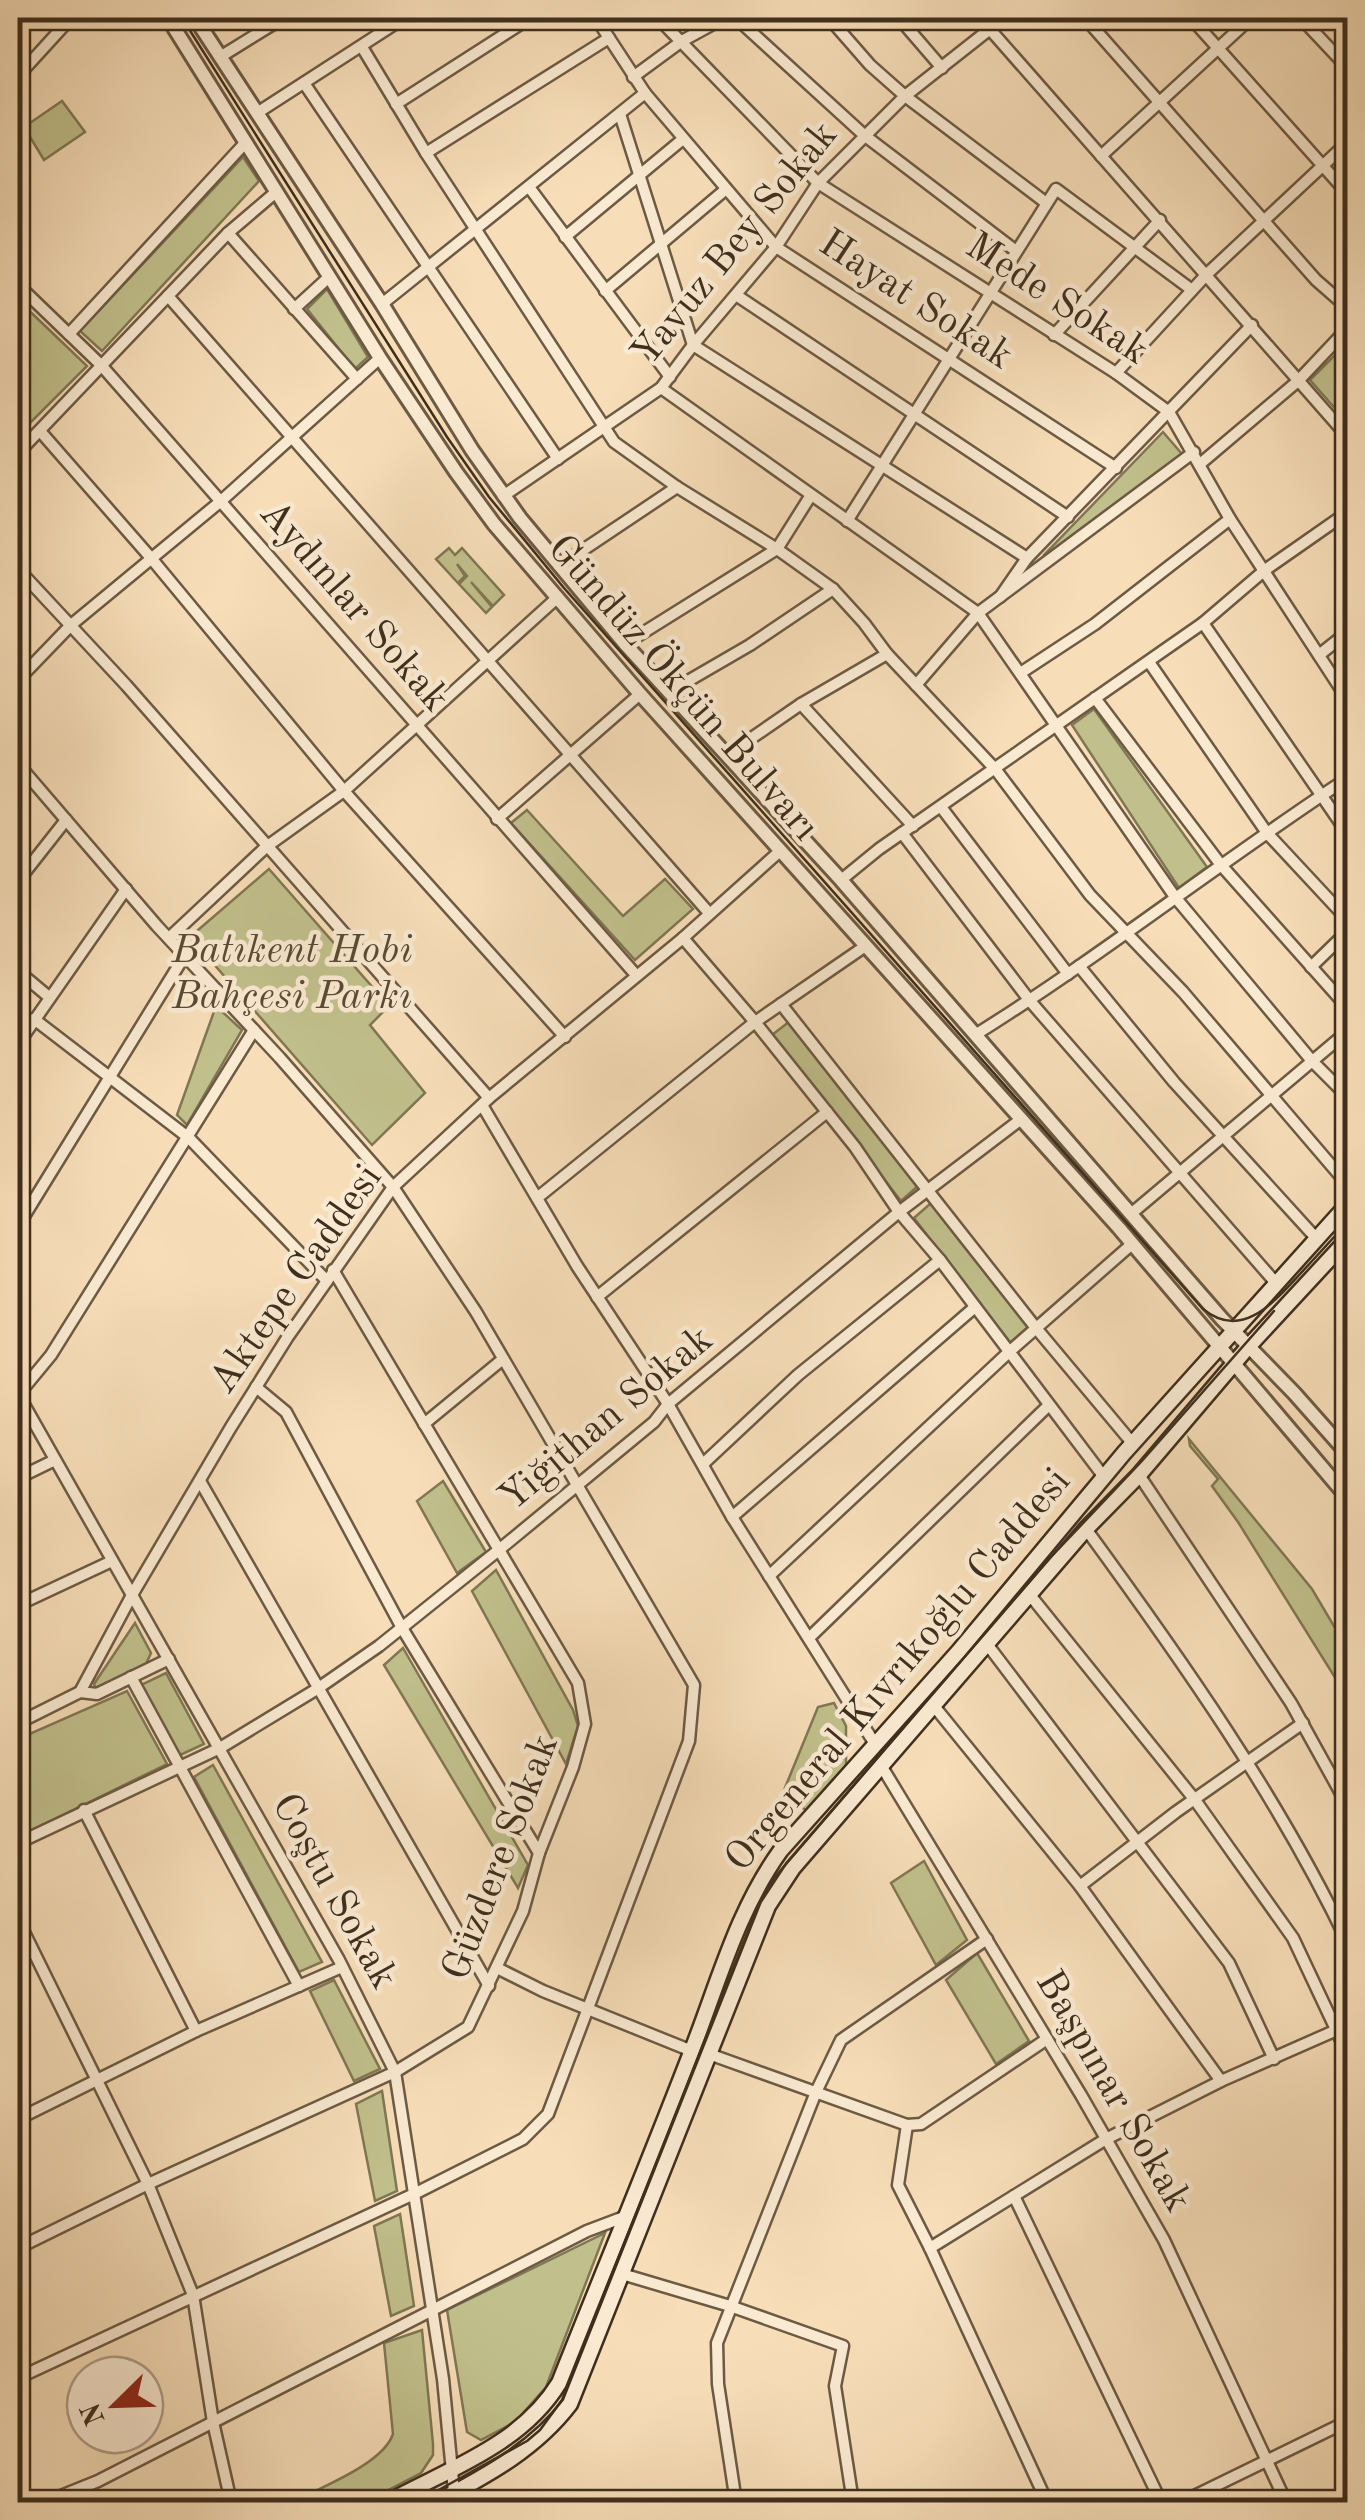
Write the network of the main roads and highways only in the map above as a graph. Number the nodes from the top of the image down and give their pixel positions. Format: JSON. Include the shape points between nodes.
{"nodes":[{"id":1,"x":1348,"y":1204,"type":"edge"},
{"id":2,"x":1348,"y":1239,"type":"edge"},
{"id":3,"x":454,"y":2498,"type":"edge"},
{"id":4,"x":388,"y":2502,"type":"edge"},
{"id":5,"x":436,"y":2502,"type":"edge"}],
"edges":[{"from":1,"to":4,"type":"main road","name":"Orgeneral Kıvrıkoğlu Caddesi","via":[[781,1850],[756,1884],[724,1958],[560,2382],[510,2438]]},
{"from":2,"to":3,"type":"main road","via":[[793,1868],[768,1906],[570,2404],[530,2448]]},
{"from":3,"to":5,"type":"main road"}]}
